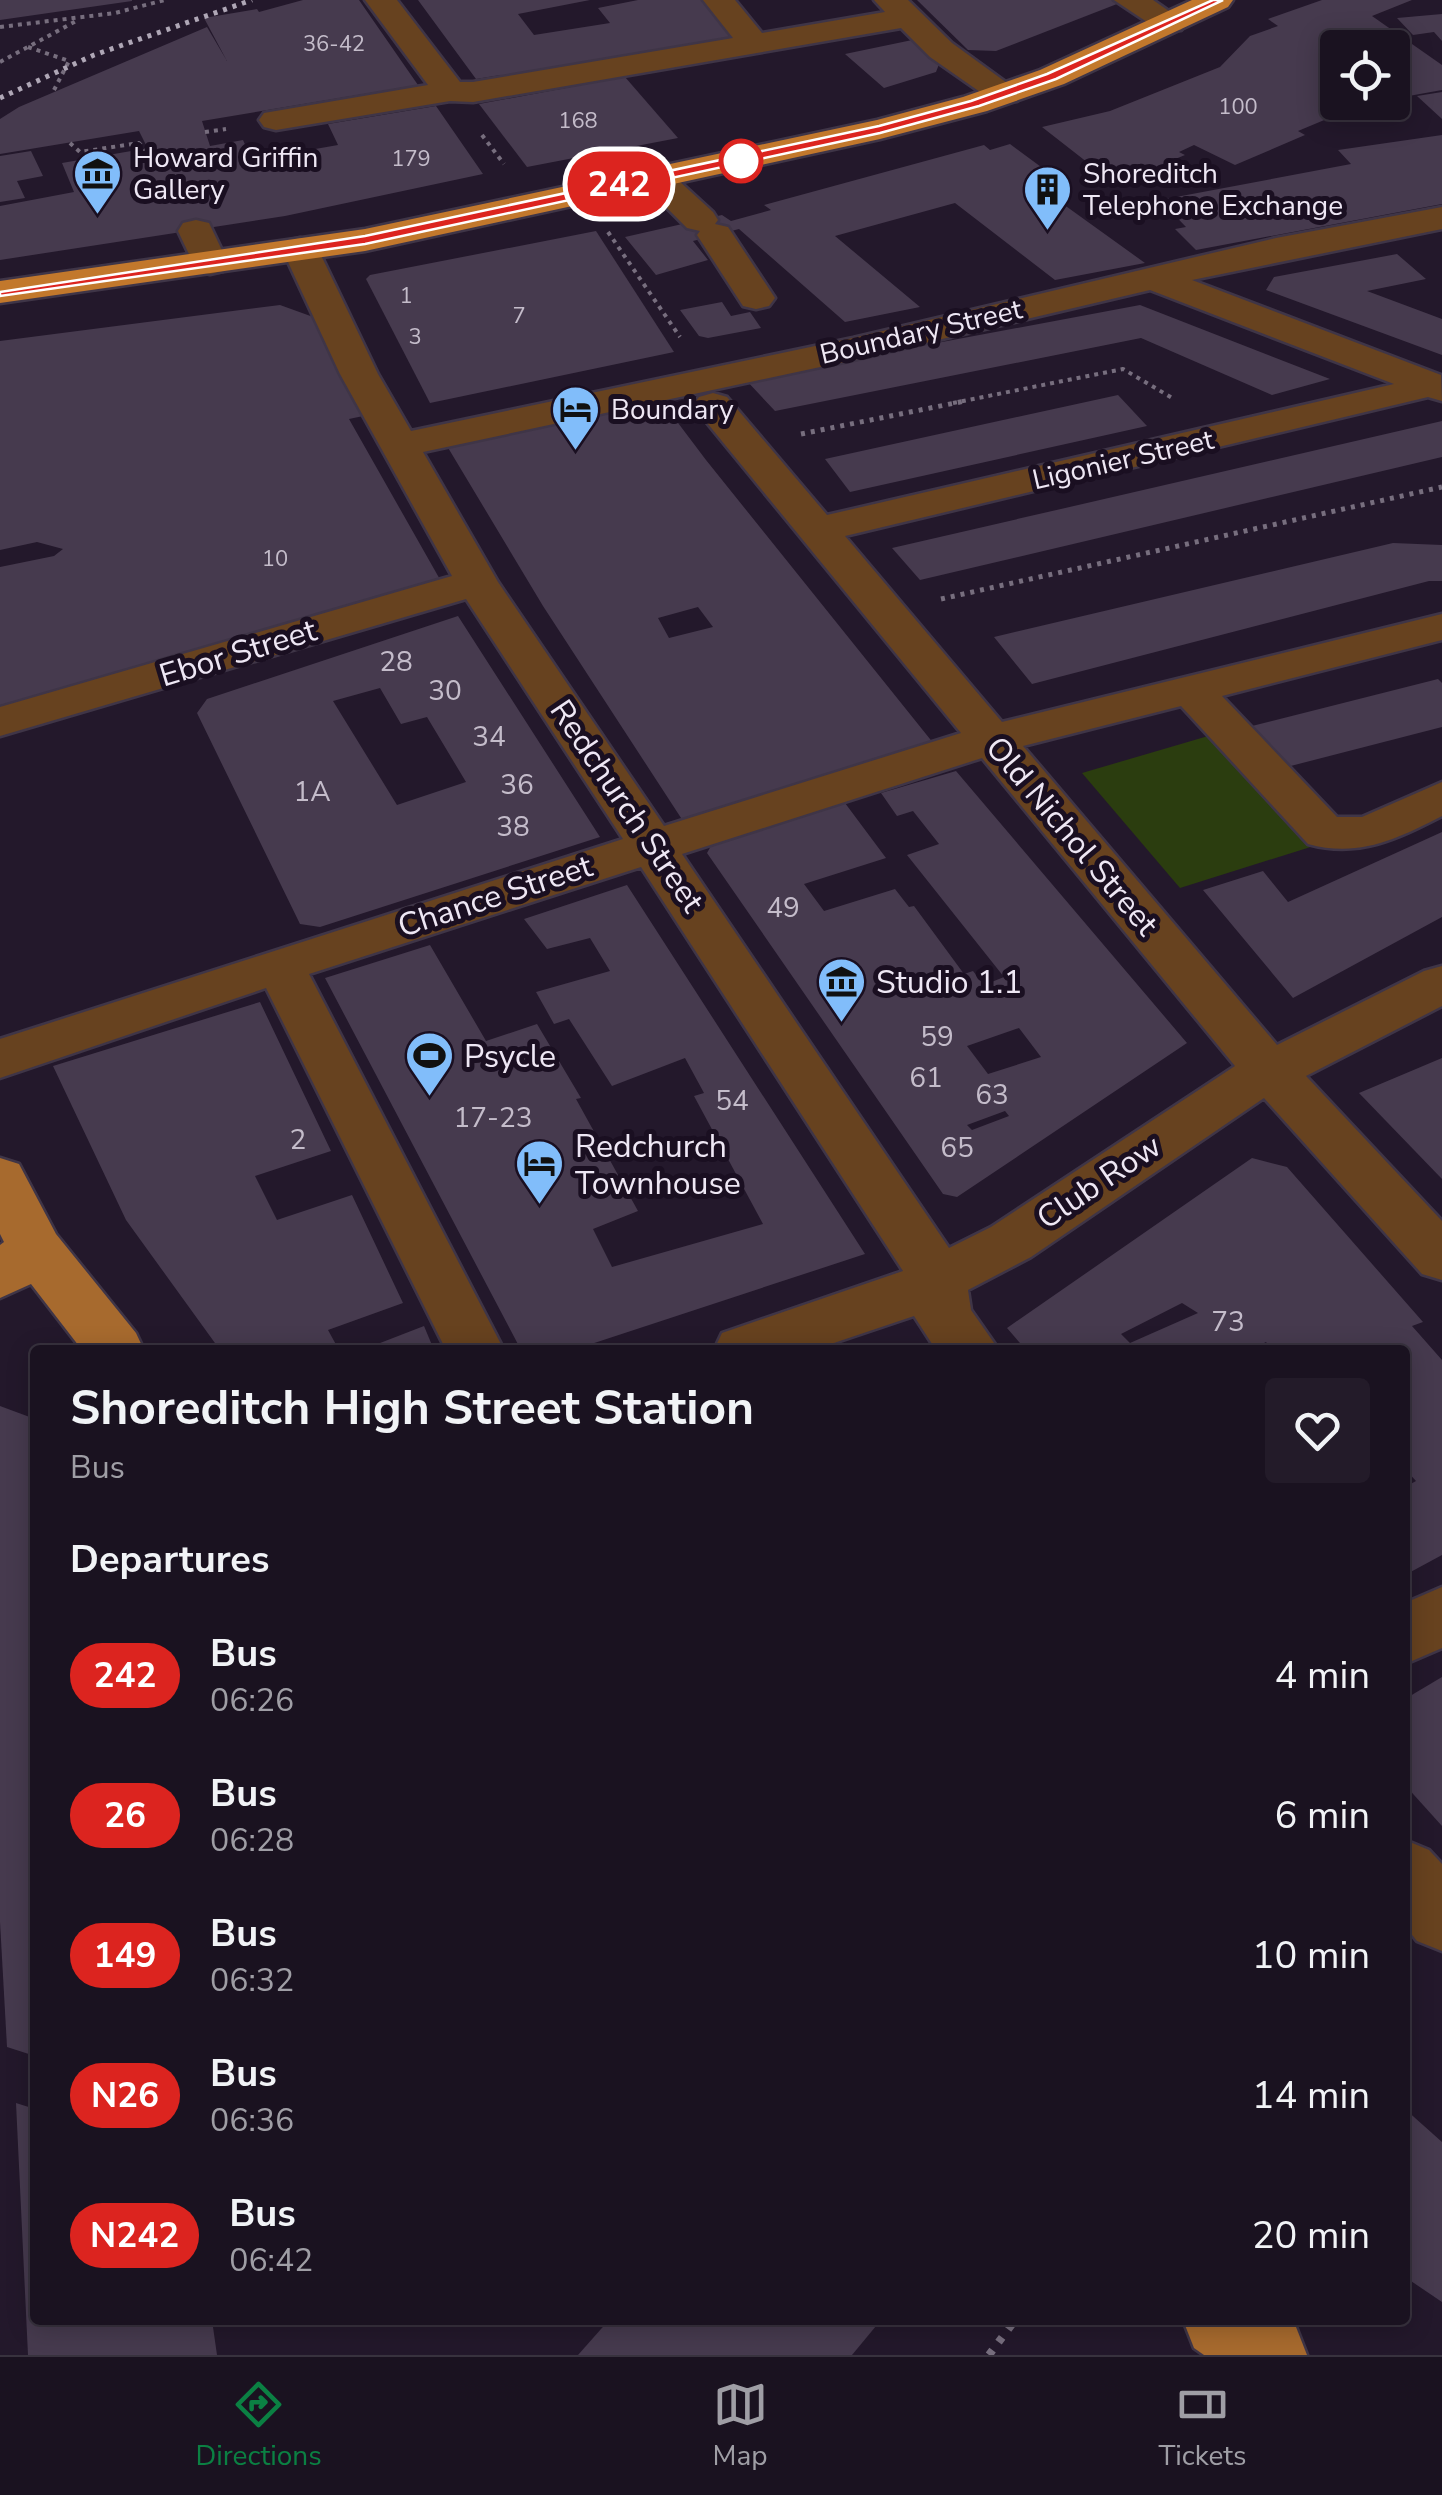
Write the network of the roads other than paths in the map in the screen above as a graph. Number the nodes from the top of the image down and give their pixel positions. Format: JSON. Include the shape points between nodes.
{"nodes":[{"id":1,"x":380,"y":0,"type":"edge"},
{"id":2,"x":719,"y":0,"type":"edge"},
{"id":3,"x":1130,"y":0,"type":"edge"},
{"id":4,"x":1217,"y":0,"type":"edge"},
{"id":5,"x":898,"y":9,"type":"edge"},
{"id":6,"x":1170,"y":23,"type":"junction"},
{"id":7,"x":754,"y":44,"type":"junction"},
{"id":8,"x":450,"y":91,"type":"junction"},
{"id":9,"x":1005,"y":94,"type":"junction"},
{"id":10,"x":276,"y":120,"type":"dead end"},
{"id":11,"x":655,"y":177,"type":"junction"},
{"id":12,"x":1442,"y":218,"type":"edge"},
{"id":13,"x":300,"y":249,"type":"junction"},
{"id":14,"x":1153,"y":278,"type":"junction"},
{"id":15,"x":0,"y":292,"type":"edge"},
{"id":16,"x":756,"y":298,"type":"dead end"},
{"id":17,"x":1435,"y":386,"type":"edge"},
{"id":18,"x":712,"y":391,"type":"junction"},
{"id":19,"x":400,"y":445,"type":"junction"},
{"id":20,"x":816,"y":530,"type":"junction"},
{"id":21,"x":476,"y":582,"type":"junction"},
{"id":22,"x":1442,"y":627,"type":"edge"},
{"id":23,"x":1190,"y":688,"type":"junction"},
{"id":24,"x":0,"y":722,"type":"edge"},
{"id":25,"x":991,"y":738,"type":"junction"},
{"id":26,"x":1442,"y":797,"type":"edge"},
{"id":27,"x":655,"y":847,"type":"junction"},
{"id":28,"x":280,"y":966,"type":"junction"},
{"id":29,"x":1442,"y":984,"type":"edge"},
{"id":30,"x":0,"y":1059,"type":"edge"},
{"id":31,"x":1272,"y":1074,"type":"junction"},
{"id":32,"x":0,"y":1179,"type":"edge"},
{"id":33,"x":1442,"y":1258,"type":"edge"},
{"id":34,"x":18,"y":1263,"type":"edge"},
{"id":35,"x":938,"y":1278,"type":"junction"},
{"id":36,"x":109,"y":1345,"type":"edge"},
{"id":37,"x":472,"y":1345,"type":"edge"},
{"id":38,"x":758,"y":1345,"type":"edge"},
{"id":39,"x":966,"y":1345,"type":"edge"},
{"id":40,"x":1442,"y":1615,"type":"edge"},
{"id":41,"x":1410,"y":1633,"type":"edge"},
{"id":42,"x":1410,"y":1879,"type":"edge"},
{"id":43,"x":1442,"y":1916,"type":"edge"},
{"id":44,"x":1229,"y":2325,"type":"edge"},
{"id":45,"x":1268,"y":2355,"type":"edge"}],
"edges":[{"from":1,"to":8,"type":"street"},
{"from":2,"to":7,"type":"street"},
{"from":3,"to":6,"type":"street"},
{"from":4,"to":6,"type":"highway"},
{"from":5,"to":7,"type":"street"},
{"from":5,"to":9,"type":"street","via":[[941,50]]},
{"from":6,"to":9,"type":"highway"},
{"from":7,"to":8,"type":"street"},
{"from":8,"to":10,"type":"street"},
{"from":9,"to":11,"type":"highway","via":[[798,149]]},
{"from":11,"to":13,"type":"highway"},
{"from":11,"to":16,"type":"street","via":[[707,228]]},
{"from":12,"to":14,"type":"street","name":"Boundary Street"},
{"from":13,"to":15,"type":"highway","via":[[203,247]]},
{"from":13,"to":19,"type":"street","name":"Redchurch Street"},
{"from":14,"to":17,"type":"street"},
{"from":14,"to":18,"type":"street","name":"Boundary Street","via":[[853,349]]},
{"from":17,"to":20,"type":"street","name":"Ligonier Street"},
{"from":18,"to":19,"type":"street","name":"Boundary Street"},
{"from":18,"to":20,"type":"street","name":"Old Nichol Street","via":[[746,445]]},
{"from":19,"to":21,"type":"street","name":"Redchurch Street"},
{"from":20,"to":25,"type":"street","name":"Old Nichol Street"},
{"from":21,"to":24,"type":"street","name":"Ebor Street"},
{"from":21,"to":27,"type":"street","name":"Redchurch Street"},
{"from":22,"to":23,"type":"street","name":"Chance Street"},
{"from":23,"to":25,"type":"street","name":"Chance Street"},
{"from":23,"to":26,"type":"street","via":[[1325,832],[1370,833]]},
{"from":25,"to":27,"type":"street","name":"Chance Street"},
{"from":25,"to":31,"type":"street","name":"Old Nichol Street"},
{"from":27,"to":28,"type":"street","name":"Chance Street"},
{"from":27,"to":35,"type":"street","name":"Redchurch Street"},
{"from":28,"to":30,"type":"street","name":"Chance Street"},
{"from":28,"to":37,"type":"street"},
{"from":29,"to":31,"type":"street","name":"Club Row"},
{"from":31,"to":33,"type":"street","name":"Old Nichol Street"},
{"from":31,"to":35,"type":"street","name":"Club Row","via":[[1233,1090],[1011,1242]]},
{"from":32,"to":34,"type":"main road"},
{"from":34,"to":36,"type":"main road"},
{"from":35,"to":38,"type":"street","name":"Club Row","via":[[906,1296]]},
{"from":35,"to":39,"type":"street","name":"Redchurch Street","via":[[943,1317]]},
{"from":40,"to":41,"type":"street"},
{"from":42,"to":43,"type":"street"},
{"from":44,"to":45,"type":"main road"}]}
